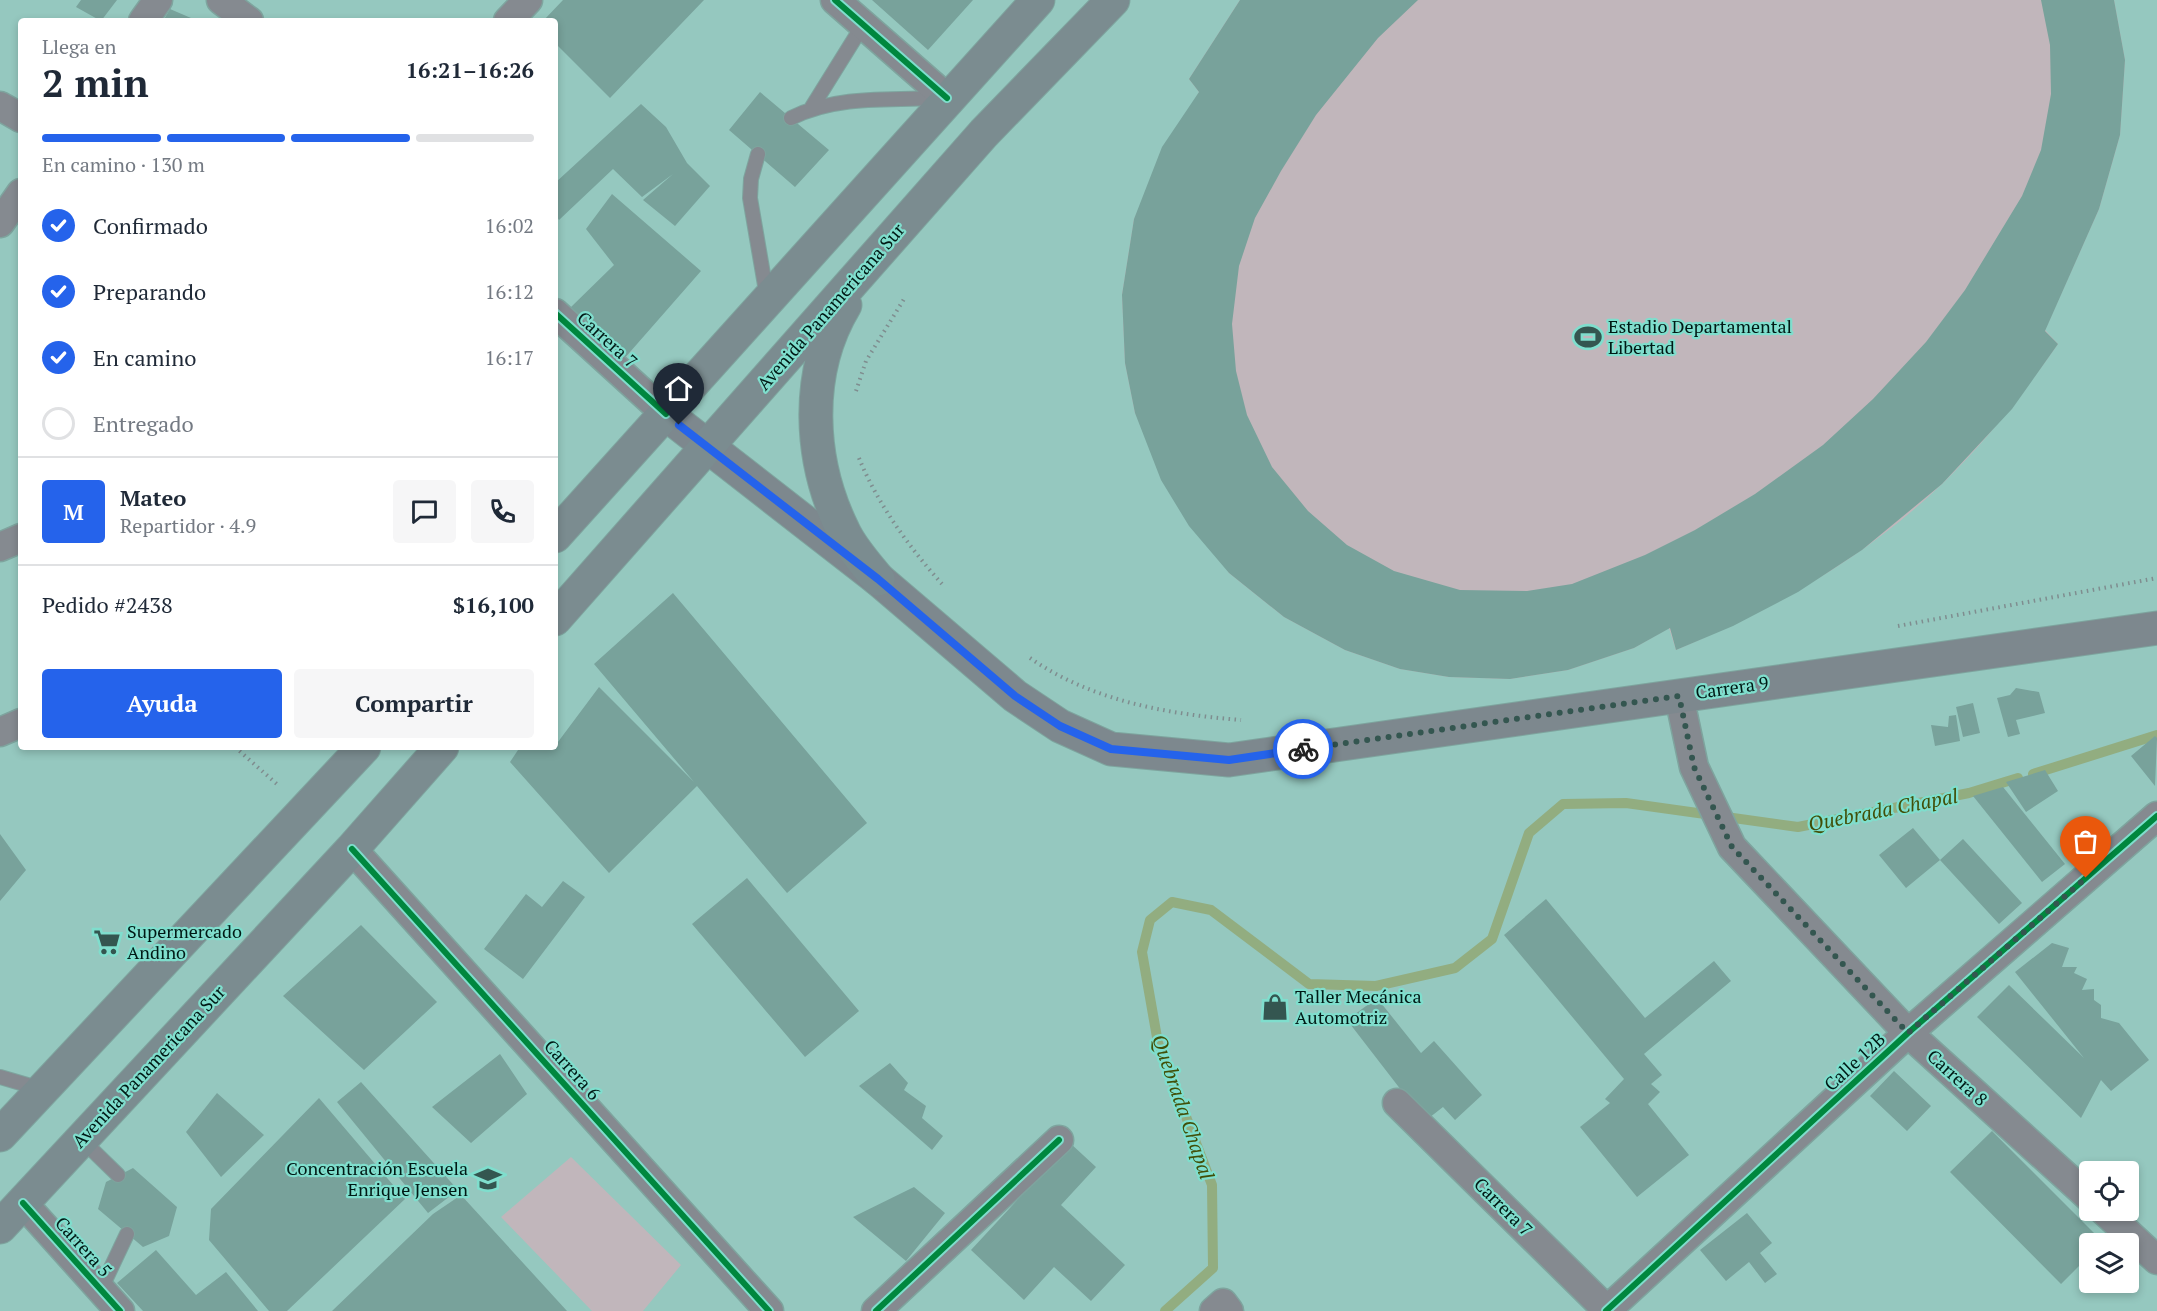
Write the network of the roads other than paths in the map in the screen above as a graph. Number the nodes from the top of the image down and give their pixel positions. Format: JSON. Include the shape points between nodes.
{"nodes":[{"id":1,"x":158,"y":0,"type":"edge"},
{"id":2,"x":221,"y":0,"type":"edge"},
{"id":3,"x":528,"y":0,"type":"edge"},
{"id":4,"x":836,"y":0,"type":"edge"},
{"id":5,"x":1038,"y":0,"type":"edge"},
{"id":6,"x":1113,"y":0,"type":"edge"},
{"id":7,"x":145,"y":18,"type":"edge"},
{"id":8,"x":245,"y":18,"type":"edge"},
{"id":9,"x":511,"y":18,"type":"edge"},
{"id":10,"x":863,"y":25,"type":"junction"},
{"id":11,"x":947,"y":98,"type":"junction"},
{"id":12,"x":0,"y":106,"type":"edge"},
{"id":13,"x":812,"y":108,"type":"junction"},
{"id":14,"x":18,"y":116,"type":"edge"},
{"id":15,"x":791,"y":118,"type":"dead end"},
{"id":16,"x":758,"y":154,"type":"dead end"},
{"id":17,"x":18,"y":197,"type":"edge"},
{"id":18,"x":0,"y":223,"type":"edge"},
{"id":19,"x":873,"y":260,"type":"junction"},
{"id":20,"x":767,"y":299,"type":"junction"},
{"id":21,"x":558,"y":316,"type":"edge"},
{"id":22,"x":666,"y":414,"type":"junction"},
{"id":23,"x":707,"y":447,"type":"junction"},
{"id":24,"x":558,"y":533,"type":"edge"},
{"id":25,"x":18,"y":539,"type":"edge"},
{"id":26,"x":0,"y":546,"type":"edge"},
{"id":27,"x":878,"y":579,"type":"junction"},
{"id":28,"x":558,"y":617,"type":"edge"},
{"id":29,"x":2157,"y":628,"type":"edge"},
{"id":30,"x":1679,"y":696,"type":"junction"},
{"id":31,"x":18,"y":724,"type":"edge"},
{"id":32,"x":0,"y":732,"type":"edge"},
{"id":33,"x":361,"y":750,"type":"edge"},
{"id":34,"x":439,"y":750,"type":"edge"},
{"id":35,"x":2157,"y":816,"type":"edge"},
{"id":36,"x":352,"y":849,"type":"junction"},
{"id":37,"x":1908,"y":1033,"type":"junction"},
{"id":38,"x":0,"y":1077,"type":"edge"},
{"id":39,"x":43,"y":1089,"type":"junction"},
{"id":40,"x":1397,"y":1103,"type":"dead end"},
{"id":41,"x":0,"y":1135,"type":"edge"},
{"id":42,"x":81,"y":1139,"type":"junction"},
{"id":43,"x":1059,"y":1140,"type":"dead end"},
{"id":44,"x":118,"y":1175,"type":"dead end"},
{"id":45,"x":2079,"y":1188,"type":"edge"},
{"id":46,"x":22,"y":1203,"type":"junction"},
{"id":47,"x":2115,"y":1221,"type":"edge"},
{"id":48,"x":0,"y":1227,"type":"edge"},
{"id":49,"x":127,"y":1234,"type":"dead end"},
{"id":50,"x":2157,"y":1260,"type":"edge"},
{"id":51,"x":100,"y":1289,"type":"junction"},
{"id":52,"x":1607,"y":1310,"type":"edge"},
{"id":53,"x":120,"y":1311,"type":"edge"},
{"id":54,"x":770,"y":1311,"type":"edge"},
{"id":55,"x":876,"y":1311,"type":"edge"}],
"edges":[{"from":1,"to":7,"type":"street"},
{"from":2,"to":8,"type":"street"},
{"from":3,"to":9,"type":"street"},
{"from":4,"to":10,"type":"street"},
{"from":5,"to":11,"type":"main road"},
{"from":6,"to":19,"type":"main road","name":"Avenida Panamericana Sur","via":[[984,133]]},
{"from":10,"to":11,"type":"street"},
{"from":10,"to":13,"type":"lane"},
{"from":11,"to":13,"type":"lane","via":[[833,103]]},
{"from":11,"to":20,"type":"main road"},
{"from":12,"to":14,"type":"street"},
{"from":13,"to":15,"type":"lane"},
{"from":16,"to":20,"type":"lane","via":[[750,198]]},
{"from":17,"to":18,"type":"street"},
{"from":19,"to":23,"type":"main road","name":"Avenida Panamericana Sur"},
{"from":19,"to":27,"type":"main road","via":[[842,310],[821,364],[814,421],[822,478],[839,521]]},
{"from":20,"to":22,"type":"main road"},
{"from":21,"to":22,"type":"street","name":"Carrera 7"},
{"from":22,"to":23,"type":"main road","name":"Carrera 9"},
{"from":22,"to":24,"type":"main road"},
{"from":23,"to":27,"type":"main road","name":"Carrera 9"},
{"from":23,"to":28,"type":"main road","name":"Avenida Panamericana Sur"},
{"from":25,"to":26,"type":"street"},
{"from":27,"to":30,"type":"main road","name":"Carrera 9","via":[[1015,696],[1060,726],[1111,749],[1229,760]]},
{"from":29,"to":30,"type":"main road","name":"Carrera 9"},
{"from":30,"to":37,"type":"street","name":"Carrera 8","via":[[1694,767],[1732,847]]},
{"from":31,"to":32,"type":"street"},
{"from":33,"to":39,"type":"main road"},
{"from":34,"to":36,"type":"main road","name":"Avenida Panamericana Sur"},
{"from":35,"to":37,"type":"street","name":"Calle 12B"},
{"from":36,"to":42,"type":"main road","name":"Avenida Panamericana Sur"},
{"from":36,"to":54,"type":"street","name":"Carrera 6"},
{"from":37,"to":45,"type":"street","name":"Carrera 8"},
{"from":37,"to":52,"type":"street","name":"Calle 12B"},
{"from":38,"to":39,"type":"lane"},
{"from":39,"to":41,"type":"main road"},
{"from":40,"to":52,"type":"street","name":"Carrera 7"},
{"from":42,"to":44,"type":"lane"},
{"from":42,"to":46,"type":"main road","name":"Avenida Panamericana Sur"},
{"from":43,"to":55,"type":"street"},
{"from":46,"to":48,"type":"main road","name":"Avenida Panamericana Sur"},
{"from":46,"to":51,"type":"street","name":"Carrera 5"},
{"from":47,"to":50,"type":"street"},
{"from":49,"to":51,"type":"lane"},
{"from":51,"to":53,"type":"street","name":"Carrera 5"}]}
